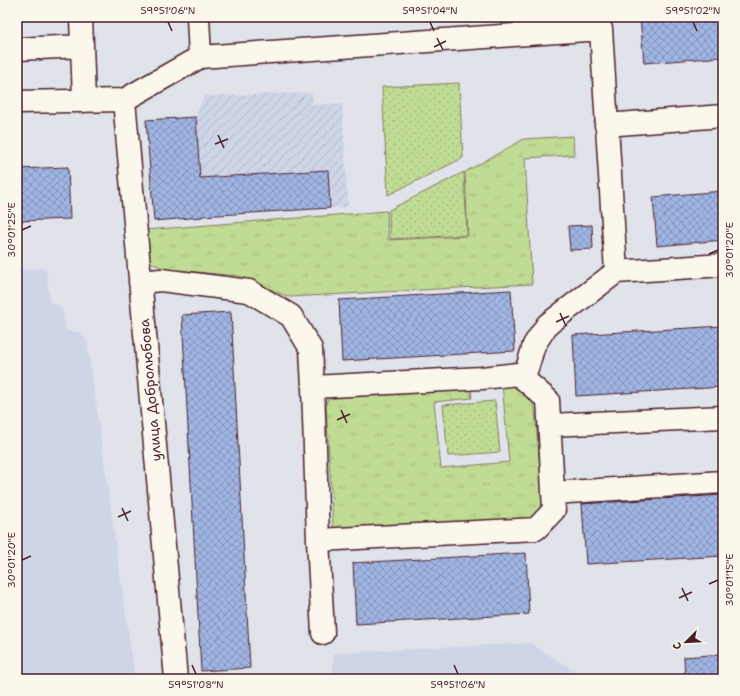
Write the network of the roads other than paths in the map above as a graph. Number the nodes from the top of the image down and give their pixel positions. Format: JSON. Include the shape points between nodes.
{"nodes":[{"id":1,"x":81,"y":17,"type":"edge"},
{"id":2,"x":198,"y":17,"type":"edge"},
{"id":3,"x":82,"y":46,"type":"junction"},
{"id":4,"x":17,"y":49,"type":"edge"},
{"id":5,"x":200,"y":57,"type":"junction"},
{"id":6,"x":124,"y":100,"type":"junction"},
{"id":7,"x":84,"y":101,"type":"junction"},
{"id":8,"x":17,"y":102,"type":"edge"},
{"id":9,"x":723,"y":116,"type":"edge"},
{"id":10,"x":606,"y":125,"type":"junction"},
{"id":11,"x":723,"y":266,"type":"edge"},
{"id":12,"x":616,"y":272,"type":"junction"},
{"id":13,"x":140,"y":282,"type":"junction"},
{"id":14,"x":524,"y":379,"type":"junction"},
{"id":15,"x":313,"y":387,"type":"junction"},
{"id":16,"x":723,"y":417,"type":"edge"},
{"id":17,"x":550,"y":425,"type":"junction"},
{"id":18,"x":723,"y":482,"type":"edge"},
{"id":19,"x":553,"y":493,"type":"junction"},
{"id":20,"x":318,"y":540,"type":"junction"},
{"id":21,"x":323,"y":632,"type":"dead end"},
{"id":22,"x":176,"y":679,"type":"edge"}],
"edges":[{"from":1,"to":3,"type":"street"},
{"from":2,"to":5,"type":"street"},
{"from":3,"to":4,"type":"street"},
{"from":3,"to":7,"type":"street"},
{"from":5,"to":6,"type":"street"},
{"from":5,"to":10,"type":"street","via":[[601,29]]},
{"from":6,"to":7,"type":"street"},
{"from":6,"to":13,"type":"street","name":"улица Добролюбова"},
{"from":7,"to":8,"type":"street"},
{"from":9,"to":10,"type":"street"},
{"from":10,"to":12,"type":"street"},
{"from":11,"to":12,"type":"street"},
{"from":12,"to":14,"type":"street","via":[[547,325],[534,345]]},
{"from":13,"to":15,"type":"street","via":[[161,280],[250,291],[291,316],[310,349]]},
{"from":13,"to":22,"type":"street","name":"улица Добролюбова"},
{"from":14,"to":15,"type":"street","via":[[518,374]]},
{"from":14,"to":17,"type":"street","via":[[548,400]]},
{"from":15,"to":20,"type":"street"},
{"from":16,"to":17,"type":"street"},
{"from":17,"to":19,"type":"street"},
{"from":18,"to":19,"type":"street"},
{"from":19,"to":20,"type":"street","via":[[554,510],[536,529]]},
{"from":20,"to":21,"type":"street"}]}
